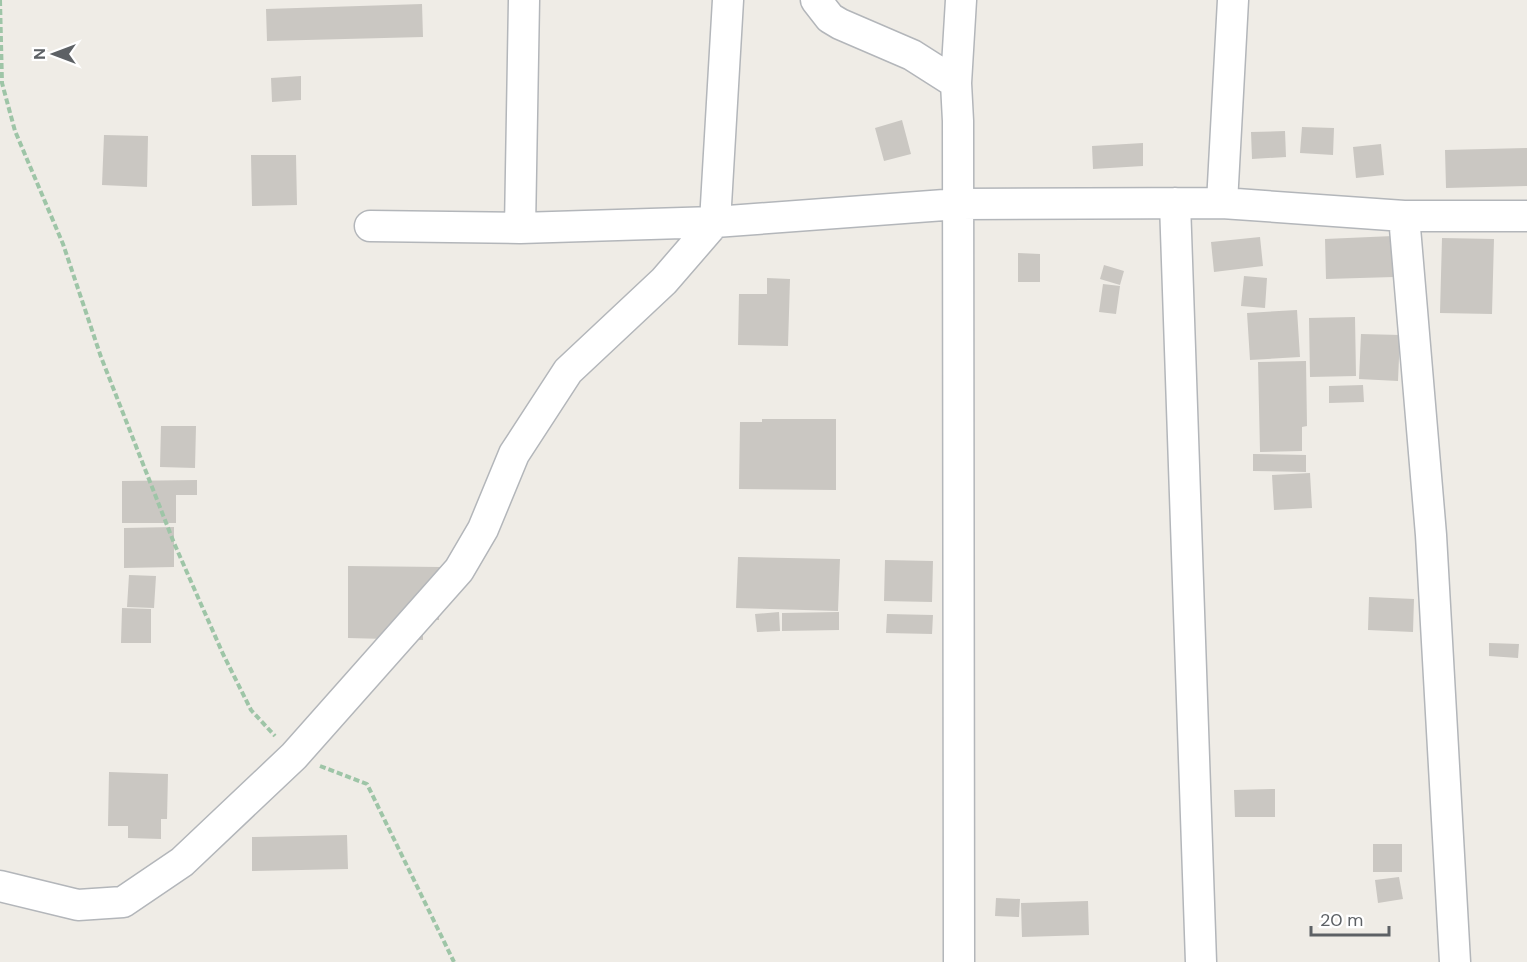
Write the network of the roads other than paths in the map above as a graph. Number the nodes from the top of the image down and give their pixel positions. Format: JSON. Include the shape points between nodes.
{"nodes":[{"id":1,"x":524,"y":0,"type":"edge"},
{"id":2,"x":728,"y":0,"type":"edge"},
{"id":3,"x":816,"y":0,"type":"edge"},
{"id":4,"x":961,"y":0,"type":"edge"},
{"id":5,"x":1233,"y":0,"type":"edge"},
{"id":6,"x":956,"y":83,"type":"junction"},
{"id":7,"x":1175,"y":203,"type":"junction"},
{"id":8,"x":1222,"y":203,"type":"junction"},
{"id":9,"x":958,"y":204,"type":"junction"},
{"id":10,"x":1404,"y":216,"type":"junction"},
{"id":11,"x":1527,"y":216,"type":"edge"},
{"id":12,"x":715,"y":222,"type":"junction"},
{"id":13,"x":370,"y":226,"type":"dead end"},
{"id":14,"x":520,"y":228,"type":"junction"},
{"id":15,"x":0,"y":886,"type":"edge"},
{"id":16,"x":959,"y":962,"type":"edge"},
{"id":17,"x":1201,"y":962,"type":"edge"},
{"id":18,"x":1455,"y":962,"type":"edge"}],
"edges":[{"from":1,"to":14,"type":"street"},
{"from":2,"to":12,"type":"street"},
{"from":3,"to":6,"type":"street","via":[[840,24],[912,55]]},
{"from":4,"to":6,"type":"street"},
{"from":5,"to":8,"type":"street"},
{"from":6,"to":9,"type":"street"},
{"from":7,"to":8,"type":"street"},
{"from":7,"to":9,"type":"street"},
{"from":7,"to":17,"type":"street"},
{"from":8,"to":10,"type":"street"},
{"from":9,"to":12,"type":"street"},
{"from":9,"to":16,"type":"street"},
{"from":10,"to":11,"type":"street"},
{"from":10,"to":18,"type":"street","via":[[1431,535]]},
{"from":12,"to":14,"type":"street"},
{"from":12,"to":15,"type":"street","via":[[670,275],[568,371],[514,454],[483,529],[459,570],[294,756],[182,862],[123,902],[78,905]]},
{"from":13,"to":14,"type":"street"}]}
